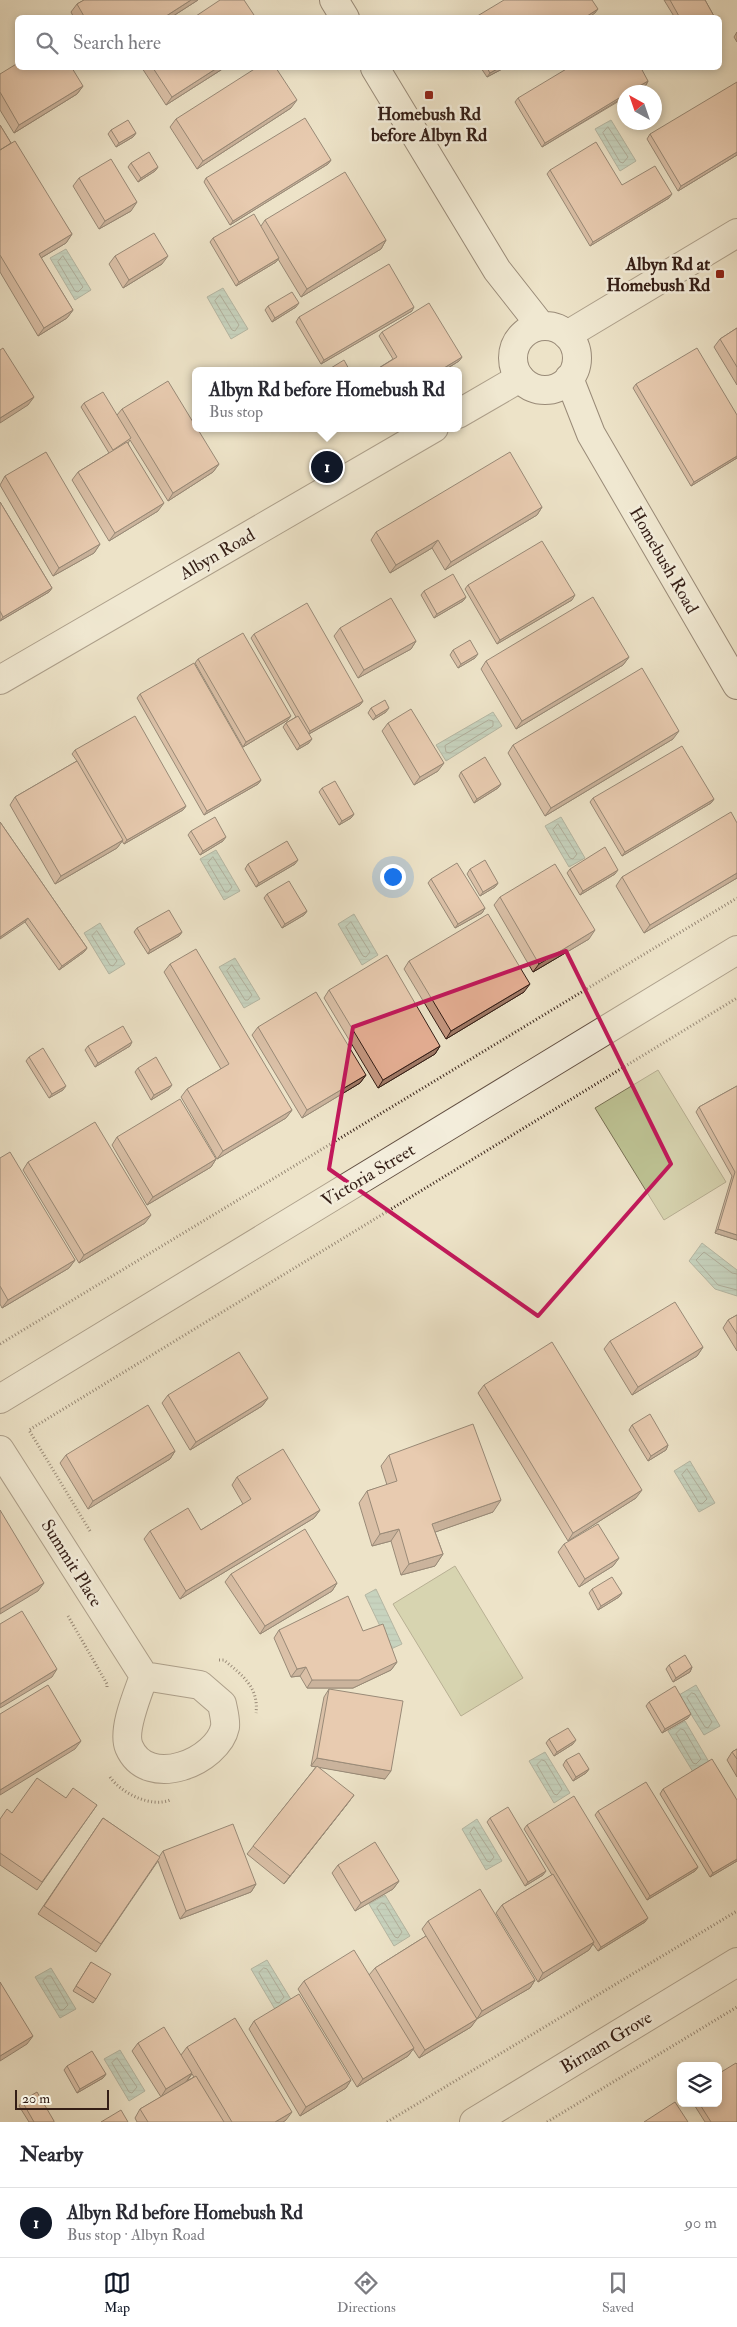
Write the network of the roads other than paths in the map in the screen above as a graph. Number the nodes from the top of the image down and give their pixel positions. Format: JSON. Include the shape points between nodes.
{"nodes":[{"id":1,"x":334,"y":0,"type":"edge"},
{"id":2,"x":343,"y":15,"type":"edge"},
{"id":3,"x":376,"y":70,"type":"edge"},
{"id":4,"x":737,"y":233,"type":"edge"},
{"id":5,"x":531,"y":331,"type":"junction"},
{"id":6,"x":567,"y":336,"type":"junction"},
{"id":7,"x":520,"y":378,"type":"junction"},
{"id":8,"x":560,"y":384,"type":"junction"},
{"id":9,"x":462,"y":412,"type":"edge"},
{"id":10,"x":427,"y":432,"type":"edge"},
{"id":11,"x":0,"y":680,"type":"edge"},
{"id":12,"x":737,"y":685,"type":"edge"},
{"id":13,"x":737,"y":950,"type":"edge"},
{"id":14,"x":0,"y":1399,"type":"edge"},
{"id":15,"x":0,"y":1450,"type":"edge"},
{"id":16,"x":144,"y":1676,"type":"dead end"},
{"id":17,"x":737,"y":1962,"type":"edge"},
{"id":18,"x":474,"y":2122,"type":"edge"}],
"edges":[{"from":1,"to":2,"type":"street"},
{"from":3,"to":5,"type":"street"},
{"from":4,"to":6,"type":"street"},
{"from":5,"to":6,"type":"street","via":[[555,328]]},
{"from":5,"to":7,"type":"street","via":[[515,347],[513,360]]},
{"from":6,"to":8,"type":"street","via":[[576,357],[573,372]]},
{"from":7,"to":8,"type":"street","via":[[538,389]]},
{"from":7,"to":9,"type":"street"},
{"from":8,"to":12,"type":"street","name":"Homebush Road"},
{"from":10,"to":11,"type":"street","name":"Albyn Road"},
{"from":13,"to":14,"type":"street","name":"Victoria Street"},
{"from":15,"to":16,"type":"street","name":"Summit Place"},
{"from":17,"to":18,"type":"street","name":"Birnam Grove"}]}
